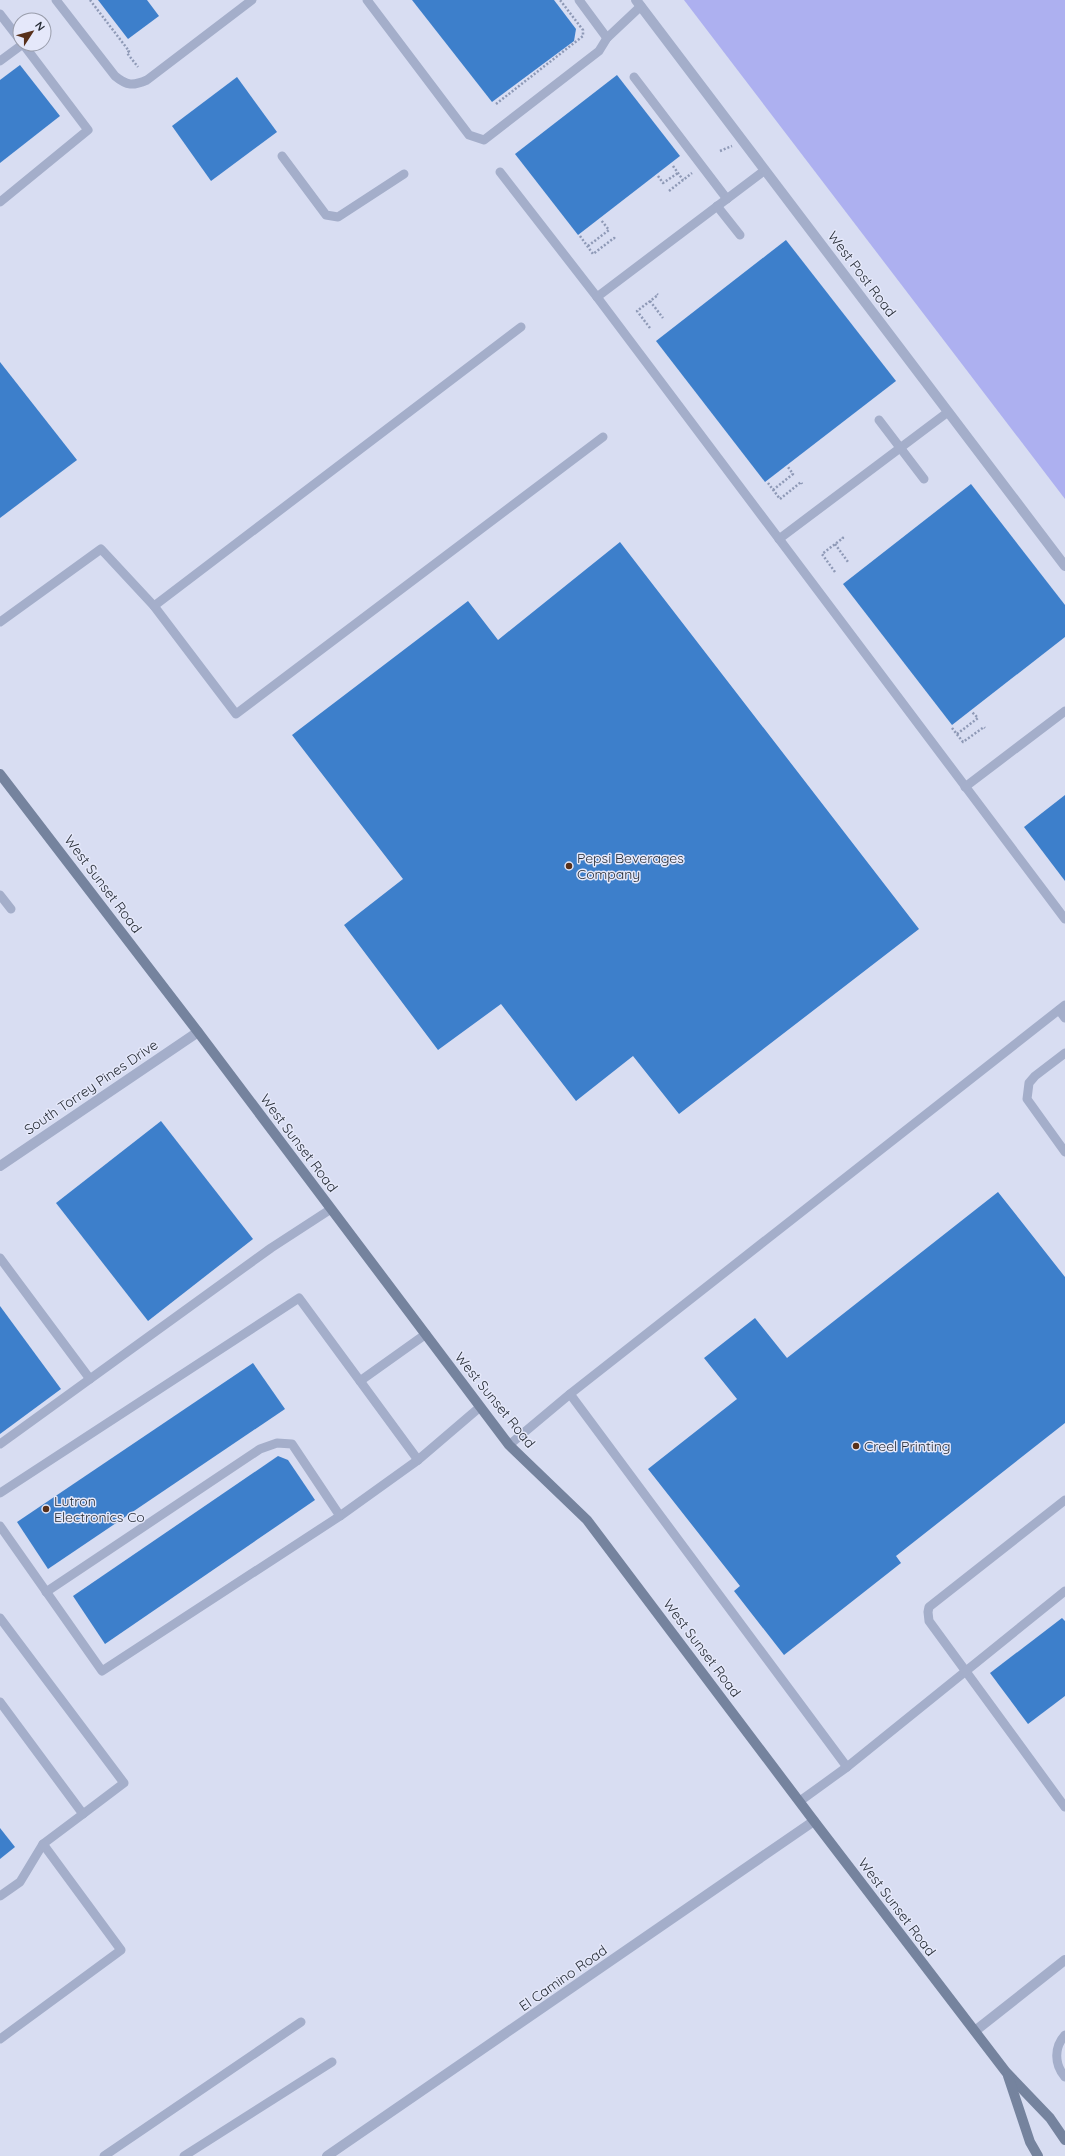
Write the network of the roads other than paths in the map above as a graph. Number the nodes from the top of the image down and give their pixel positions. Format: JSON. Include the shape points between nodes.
{"nodes":[{"id":1,"x":56,"y":0,"type":"edge"},
{"id":2,"x":252,"y":0,"type":"edge"},
{"id":3,"x":367,"y":0,"type":"edge"},
{"id":4,"x":579,"y":0,"type":"edge"},
{"id":5,"x":639,"y":3,"type":"edge"},
{"id":6,"x":0,"y":14,"type":"edge"},
{"id":7,"x":12,"y":30,"type":"edge"},
{"id":8,"x":607,"y":38,"type":"junction"},
{"id":9,"x":12,"y":52,"type":"edge"},
{"id":10,"x":29,"y":52,"type":"edge"},
{"id":11,"x":0,"y":61,"type":"edge"},
{"id":12,"x":634,"y":77,"type":"dead end"},
{"id":13,"x":282,"y":156,"type":"dead end"},
{"id":14,"x":765,"y":170,"type":"junction"},
{"id":15,"x":500,"y":172,"type":"dead end"},
{"id":16,"x":404,"y":174,"type":"dead end"},
{"id":17,"x":726,"y":199,"type":"junction"},
{"id":18,"x":0,"y":202,"type":"edge"},
{"id":19,"x":717,"y":206,"type":"junction"},
{"id":20,"x":740,"y":235,"type":"dead end"},
{"id":21,"x":597,"y":297,"type":"junction"},
{"id":22,"x":521,"y":327,"type":"dead end"},
{"id":23,"x":948,"y":412,"type":"junction"},
{"id":24,"x":879,"y":420,"type":"dead end"},
{"id":25,"x":603,"y":437,"type":"dead end"},
{"id":26,"x":901,"y":448,"type":"junction"},
{"id":27,"x":924,"y":479,"type":"dead end"},
{"id":28,"x":779,"y":539,"type":"junction"},
{"id":29,"x":1065,"y":566,"type":"edge"},
{"id":30,"x":154,"y":606,"type":"junction"},
{"id":31,"x":0,"y":622,"type":"edge"},
{"id":32,"x":1065,"y":711,"type":"edge"},
{"id":33,"x":0,"y":774,"type":"edge"},
{"id":34,"x":966,"y":786,"type":"junction"},
{"id":35,"x":0,"y":895,"type":"edge"},
{"id":36,"x":11,"y":909,"type":"dead end"},
{"id":37,"x":1065,"y":919,"type":"edge"},
{"id":38,"x":1062,"y":1007,"type":"edge"},
{"id":39,"x":1065,"y":1018,"type":"edge"},
{"id":40,"x":198,"y":1032,"type":"junction"},
{"id":41,"x":1065,"y":1053,"type":"edge"},
{"id":42,"x":1065,"y":1152,"type":"edge"},
{"id":43,"x":0,"y":1166,"type":"edge"},
{"id":44,"x":331,"y":1209,"type":"junction"},
{"id":45,"x":0,"y":1258,"type":"edge"},
{"id":46,"x":426,"y":1334,"type":"junction"},
{"id":47,"x":90,"y":1378,"type":"junction"},
{"id":48,"x":360,"y":1381,"type":"junction"},
{"id":49,"x":570,"y":1394,"type":"junction"},
{"id":50,"x":480,"y":1407,"type":"junction"},
{"id":51,"x":0,"y":1444,"type":"edge"},
{"id":52,"x":509,"y":1445,"type":"junction"},
{"id":53,"x":418,"y":1460,"type":"junction"},
{"id":54,"x":0,"y":1493,"type":"edge"},
{"id":55,"x":1065,"y":1500,"type":"edge"},
{"id":56,"x":340,"y":1516,"type":"junction"},
{"id":57,"x":0,"y":1526,"type":"edge"},
{"id":58,"x":1065,"y":1591,"type":"edge"},
{"id":59,"x":46,"y":1592,"type":"junction"},
{"id":60,"x":0,"y":1618,"type":"edge"},
{"id":61,"x":3,"y":1629,"type":"edge"},
{"id":62,"x":964,"y":1672,"type":"junction"},
{"id":63,"x":0,"y":1702,"type":"edge"},
{"id":64,"x":847,"y":1767,"type":"junction"},
{"id":65,"x":800,"y":1801,"type":"junction"},
{"id":66,"x":1065,"y":1807,"type":"edge"},
{"id":67,"x":83,"y":1814,"type":"junction"},
{"id":68,"x":814,"y":1821,"type":"junction"},
{"id":69,"x":43,"y":1844,"type":"junction"},
{"id":70,"x":0,"y":1896,"type":"edge"},
{"id":71,"x":1065,"y":1960,"type":"edge"},
{"id":72,"x":301,"y":2022,"type":"dead end"},
{"id":73,"x":975,"y":2031,"type":"junction"},
{"id":74,"x":1065,"y":2035,"type":"edge"},
{"id":75,"x":0,"y":2038,"type":"edge"},
{"id":76,"x":332,"y":2062,"type":"dead end"},
{"id":77,"x":1006,"y":2072,"type":"junction"},
{"id":78,"x":1065,"y":2077,"type":"edge"},
{"id":79,"x":1065,"y":2140,"type":"edge"},
{"id":80,"x":104,"y":2156,"type":"edge"},
{"id":81,"x":184,"y":2156,"type":"edge"},
{"id":82,"x":327,"y":2156,"type":"edge"},
{"id":83,"x":1038,"y":2156,"type":"edge"}],
"edges":[{"from":1,"to":2,"type":"lane","via":[[115,76],[125,84],[135,85],[147,80]]},
{"from":3,"to":8,"type":"lane","via":[[469,135],[484,140],[599,51]]},
{"from":4,"to":8,"type":"lane"},
{"from":5,"to":8,"type":"lane"},
{"from":5,"to":14,"type":"street","name":"West Post Road"},
{"from":6,"to":7,"type":"lane"},
{"from":9,"to":11,"type":"lane"},
{"from":10,"to":18,"type":"lane","via":[[88,130]]},
{"from":12,"to":17,"type":"lane"},
{"from":13,"to":16,"type":"lane","via":[[326,215],[338,217]]},
{"from":14,"to":17,"type":"lane"},
{"from":14,"to":23,"type":"street","name":"West Post Road"},
{"from":15,"to":21,"type":"lane"},
{"from":17,"to":19,"type":"lane"},
{"from":19,"to":20,"type":"lane"},
{"from":19,"to":21,"type":"lane"},
{"from":21,"to":28,"type":"lane"},
{"from":22,"to":30,"type":"lane"},
{"from":23,"to":26,"type":"lane"},
{"from":23,"to":29,"type":"street","name":"West Post Road"},
{"from":24,"to":26,"type":"lane"},
{"from":25,"to":30,"type":"lane","via":[[236,714]]},
{"from":26,"to":27,"type":"lane"},
{"from":26,"to":28,"type":"lane"},
{"from":28,"to":34,"type":"lane"},
{"from":30,"to":31,"type":"lane","via":[[101,549]]},
{"from":32,"to":34,"type":"lane"},
{"from":33,"to":40,"type":"main road","name":"West Sunset Road"},
{"from":34,"to":37,"type":"lane"},
{"from":35,"to":36,"type":"lane"},
{"from":38,"to":39,"type":"lane"},
{"from":38,"to":49,"type":"lane"},
{"from":40,"to":43,"type":"street","name":"South Torrey Pines Drive"},
{"from":40,"to":44,"type":"main road","name":"West Sunset Road"},
{"from":41,"to":42,"type":"lane","via":[[1029,1083],[1027,1100]]},
{"from":44,"to":46,"type":"main road","name":"West Sunset Road"},
{"from":44,"to":47,"type":"lane","via":[[271,1248]]},
{"from":45,"to":47,"type":"lane"},
{"from":46,"to":48,"type":"lane"},
{"from":46,"to":50,"type":"main road","name":"West Sunset Road"},
{"from":47,"to":51,"type":"lane"},
{"from":48,"to":53,"type":"lane"},
{"from":48,"to":54,"type":"lane","via":[[299,1298]]},
{"from":49,"to":52,"type":"lane"},
{"from":49,"to":64,"type":"lane"},
{"from":50,"to":52,"type":"main road","name":"West Sunset Road"},
{"from":50,"to":53,"type":"lane"},
{"from":52,"to":65,"type":"main road","name":"West Sunset Road","via":[[587,1520]]},
{"from":53,"to":56,"type":"lane"},
{"from":55,"to":62,"type":"lane","via":[[930,1607],[929,1621]]},
{"from":56,"to":59,"type":"lane","via":[[292,1444],[277,1442],[260,1449]]},
{"from":56,"to":59,"type":"lane","via":[[102,1672]]},
{"from":57,"to":59,"type":"lane"},
{"from":58,"to":62,"type":"lane"},
{"from":60,"to":61,"type":"lane"},
{"from":61,"to":67,"type":"lane","via":[[124,1783]]},
{"from":62,"to":64,"type":"lane"},
{"from":62,"to":66,"type":"lane"},
{"from":63,"to":67,"type":"lane"},
{"from":64,"to":65,"type":"lane"},
{"from":65,"to":68,"type":"main road","name":"West Sunset Road"},
{"from":67,"to":69,"type":"lane"},
{"from":68,"to":73,"type":"main road","name":"West Sunset Road"},
{"from":68,"to":82,"type":"street","name":"El Camino Road"},
{"from":69,"to":70,"type":"lane","via":[[20,1882]]},
{"from":69,"to":75,"type":"lane","via":[[121,1950]]},
{"from":71,"to":73,"type":"street"},
{"from":72,"to":80,"type":"lane"},
{"from":73,"to":77,"type":"main road","name":"West Sunset Road"},
{"from":74,"to":78,"type":"lane","via":[[1058,2042],[1056,2056]]},
{"from":76,"to":81,"type":"lane"},
{"from":77,"to":79,"type":"main road","name":"West Sunset Road","via":[[1050,2118]]},
{"from":77,"to":83,"type":"main road","name":"West Sunset Road","via":[[1030,2142]]}]}
